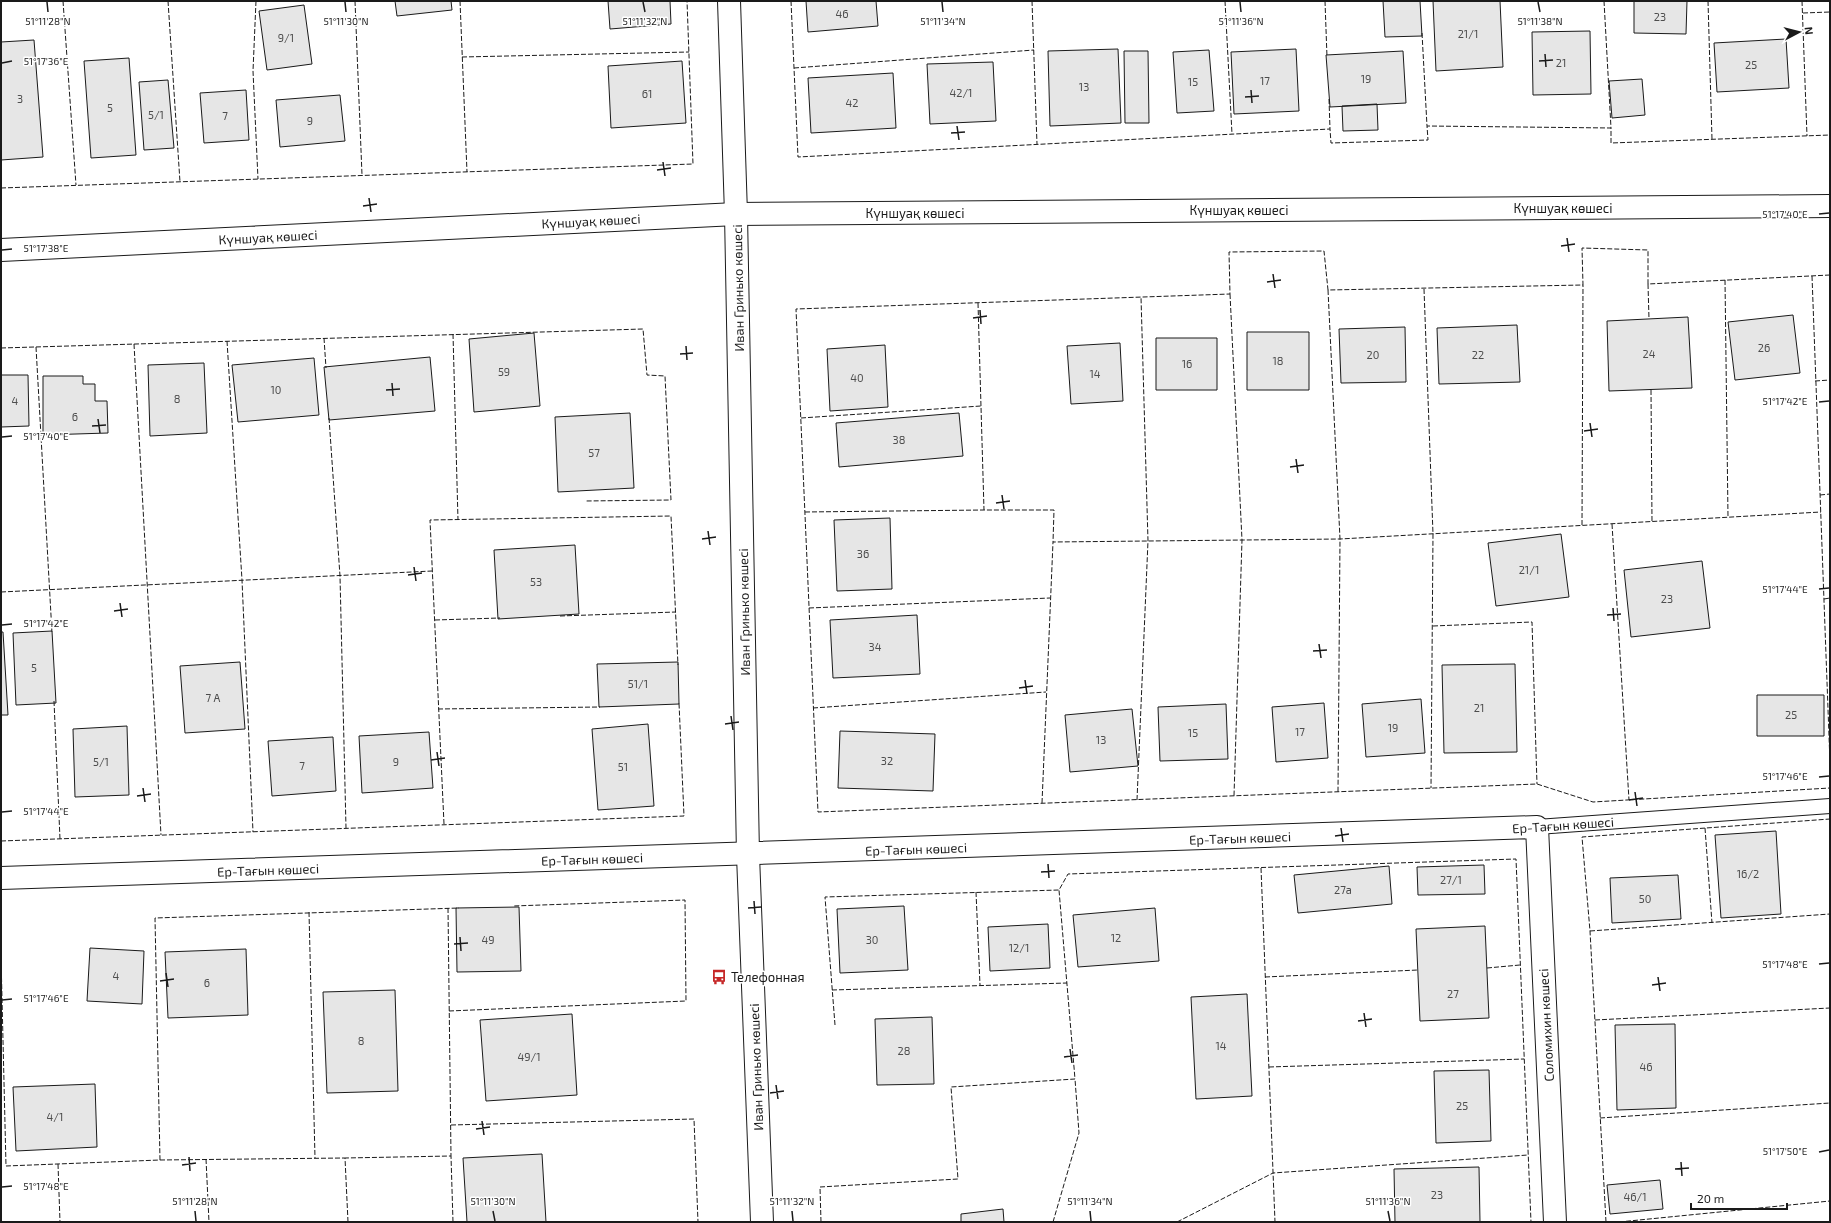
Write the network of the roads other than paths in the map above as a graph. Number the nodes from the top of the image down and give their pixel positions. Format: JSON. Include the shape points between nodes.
{"nodes":[{"id":1,"x":729,"y":1,"type":"edge"},
{"id":2,"x":1830,"y":206,"type":"edge"},
{"id":3,"x":736,"y":214,"type":"junction"},
{"id":4,"x":1,"y":250,"type":"edge"},
{"id":5,"x":1830,"y":806,"type":"edge"},
{"id":6,"x":1537,"y":827,"type":"junction"},
{"id":7,"x":748,"y":854,"type":"junction"},
{"id":8,"x":1,"y":878,"type":"edge"},
{"id":9,"x":762,"y":1222,"type":"edge"},
{"id":10,"x":1555,"y":1222,"type":"edge"}],
"edges":[{"from":1,"to":3,"type":"street","name":"Иван Гринько көшесі"},
{"from":2,"to":3,"type":"street","name":"Күншуақ көшесі"},
{"from":3,"to":4,"type":"street","name":"Күншуақ көшесі"},
{"from":3,"to":7,"type":"street","name":"Иван Гринько көшесі"},
{"from":5,"to":6,"type":"lane","name":"Ер-Тағын көшесі"},
{"from":6,"to":7,"type":"street","name":"Ер-Тағын көшесі"},
{"from":6,"to":10,"type":"street","name":"Соломихин көшесі"},
{"from":7,"to":8,"type":"street","name":"Ер-Тағын көшесі"},
{"from":7,"to":9,"type":"street","name":"Иван Гринько көшесі"}]}
